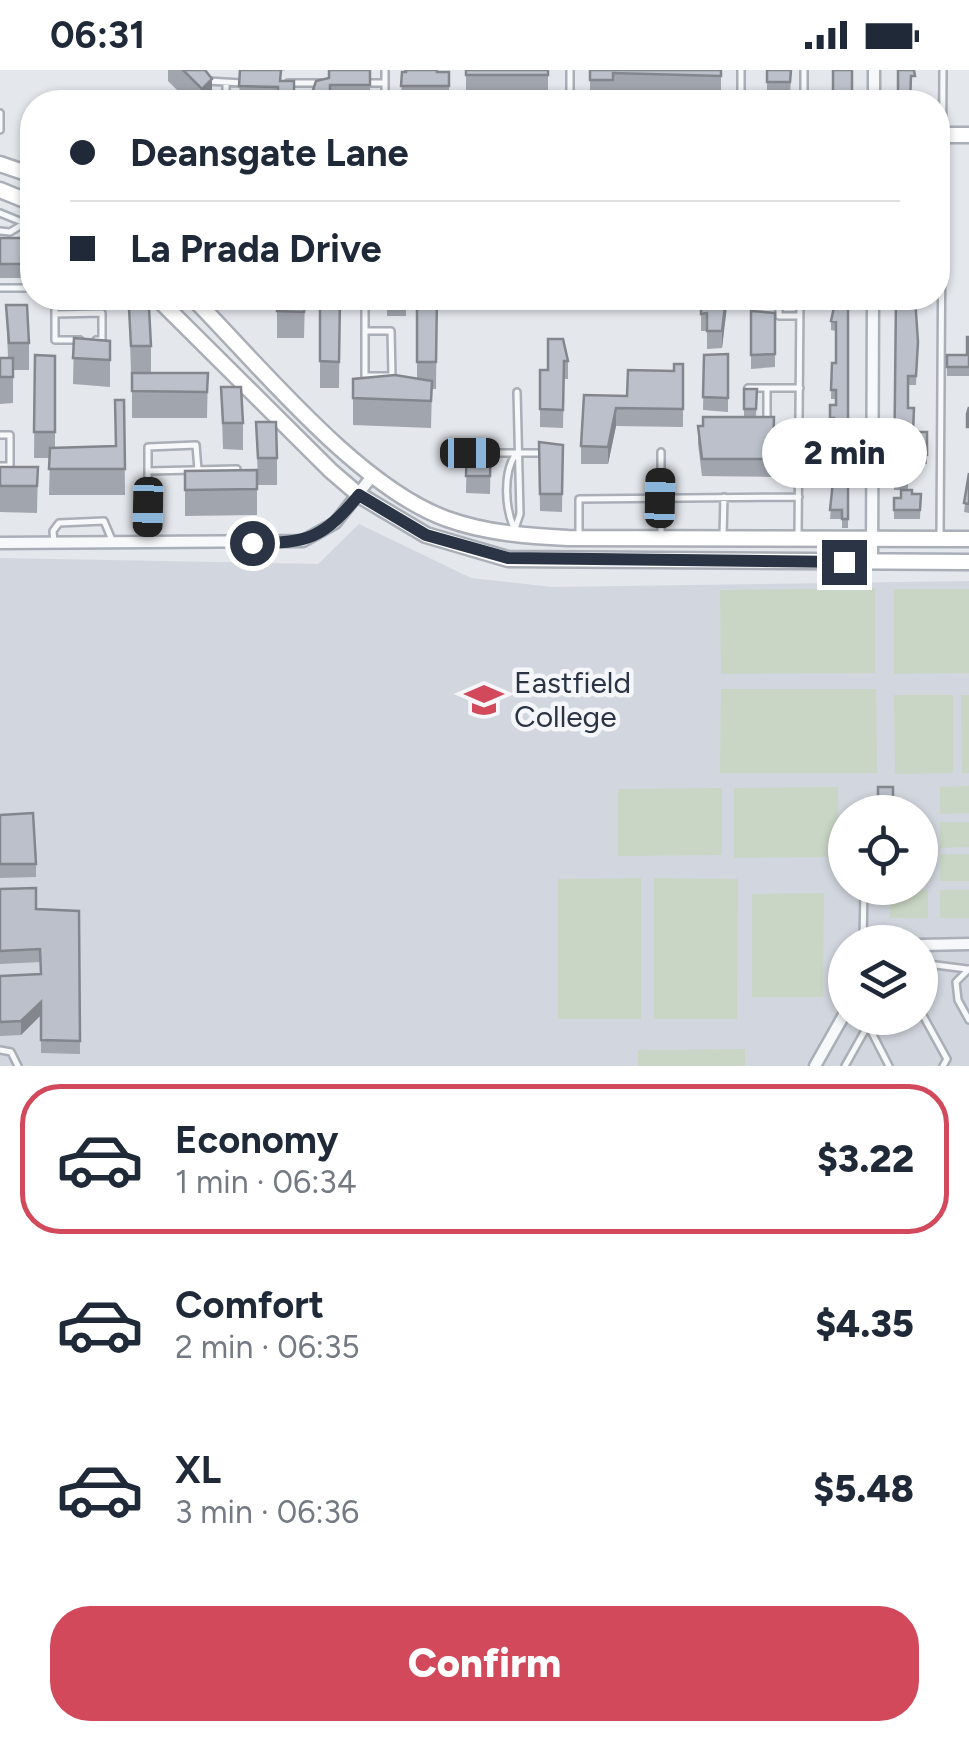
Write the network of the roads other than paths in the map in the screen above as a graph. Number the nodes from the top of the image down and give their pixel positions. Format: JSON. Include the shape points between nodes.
{"nodes":[{"id":1,"x":384,"y":70,"type":"edge"},
{"id":2,"x":200,"y":73,"type":"edge"},
{"id":3,"x":226,"y":83,"type":"junction"},
{"id":4,"x":246,"y":83,"type":"edge"},
{"id":5,"x":286,"y":83,"type":"edge"},
{"id":6,"x":325,"y":83,"type":"edge"},
{"id":7,"x":365,"y":83,"type":"edge"},
{"id":8,"x":385,"y":83,"type":"junction"},
{"id":9,"x":226,"y":90,"type":"edge"},
{"id":10,"x":385,"y":90,"type":"edge"},
{"id":11,"x":0,"y":112,"type":"edge"},
{"id":12,"x":0,"y":130,"type":"edge"},
{"id":13,"x":55,"y":310,"type":"edge"},
{"id":14,"x":169,"y":310,"type":"edge"},
{"id":15,"x":205,"y":310,"type":"edge"},
{"id":16,"x":364,"y":310,"type":"edge"},
{"id":17,"x":779,"y":310,"type":"edge"},
{"id":18,"x":800,"y":310,"type":"edge"},
{"id":19,"x":873,"y":310,"type":"edge"},
{"id":20,"x":940,"y":310,"type":"edge"},
{"id":21,"x":55,"y":314,"type":"junction"},
{"id":22,"x":800,"y":316,"type":"junction"},
{"id":23,"x":364,"y":331,"type":"junction"},
{"id":24,"x":748,"y":388,"type":"edge"},
{"id":25,"x":767,"y":388,"type":"junction"},
{"id":26,"x":800,"y":388,"type":"junction"},
{"id":27,"x":517,"y":392,"type":"dead end"},
{"id":28,"x":767,"y":425,"type":"edge"},
{"id":29,"x":0,"y":434,"type":"edge"},
{"id":30,"x":661,"y":452,"type":"dead end"},
{"id":31,"x":470,"y":453,"type":"edge"},
{"id":32,"x":516,"y":453,"type":"junction"},
{"id":33,"x":553,"y":454,"type":"edge"},
{"id":34,"x":0,"y":466,"type":"edge"},
{"id":35,"x":237,"y":469,"type":"edge"},
{"id":36,"x":198,"y":470,"type":"junction"},
{"id":37,"x":148,"y":471,"type":"junction"},
{"id":38,"x":373,"y":475,"type":"junction"},
{"id":39,"x":359,"y":495,"type":"junction"},
{"id":40,"x":798,"y":497,"type":"junction"},
{"id":41,"x":660,"y":498,"type":"junction"},
{"id":42,"x":724,"y":498,"type":"junction"},
{"id":43,"x":514,"y":532,"type":"junction"},
{"id":44,"x":578,"y":538,"type":"junction"},
{"id":45,"x":661,"y":538,"type":"junction"},
{"id":46,"x":872,"y":539,"type":"junction"},
{"id":47,"x":969,"y":539,"type":"edge"},
{"id":48,"x":723,"y":540,"type":"junction"},
{"id":49,"x":798,"y":540,"type":"junction"},
{"id":50,"x":940,"y":540,"type":"junction"},
{"id":51,"x":0,"y":543,"type":"edge"},
{"id":52,"x":54,"y":543,"type":"junction"},
{"id":53,"x":113,"y":543,"type":"junction"},
{"id":54,"x":147,"y":543,"type":"junction"},
{"id":55,"x":508,"y":558,"type":"junction"},
{"id":56,"x":660,"y":562,"type":"junction"},
{"id":57,"x":872,"y":562,"type":"junction"},
{"id":58,"x":969,"y":562,"type":"edge"},
{"id":59,"x":938,"y":944,"type":"edge"},
{"id":60,"x":969,"y":944,"type":"edge"},
{"id":61,"x":938,"y":965,"type":"edge"},
{"id":62,"x":968,"y":969,"type":"edge"},
{"id":63,"x":969,"y":1020,"type":"edge"},
{"id":64,"x":832,"y":1035,"type":"edge"},
{"id":65,"x":862,"y":1035,"type":"edge"},
{"id":66,"x":873,"y":1035,"type":"edge"},
{"id":67,"x":934,"y":1035,"type":"edge"},
{"id":68,"x":0,"y":1050,"type":"edge"},
{"id":69,"x":18,"y":1066,"type":"edge"},
{"id":70,"x":814,"y":1066,"type":"edge"},
{"id":71,"x":845,"y":1066,"type":"edge"},
{"id":72,"x":889,"y":1066,"type":"edge"},
{"id":73,"x":943,"y":1066,"type":"edge"}],
"edges":[{"from":1,"to":8,"type":"lane"},
{"from":2,"to":3,"type":"lane","via":[[205,81]]},
{"from":3,"to":4,"type":"lane"},
{"from":3,"to":9,"type":"lane"},
{"from":5,"to":6,"type":"lane"},
{"from":7,"to":8,"type":"lane"},
{"from":8,"to":10,"type":"lane"},
{"from":11,"to":12,"type":"lane"},
{"from":13,"to":21,"type":"lane"},
{"from":14,"to":39,"type":"main road"},
{"from":15,"to":38,"type":"main road"},
{"from":16,"to":23,"type":"lane"},
{"from":17,"to":22,"type":"lane","via":[[779,316]]},
{"from":18,"to":22,"type":"lane"},
{"from":19,"to":46,"type":"street"},
{"from":20,"to":50,"type":"lane"},
{"from":21,"to":21,"type":"lane","via":[[56,340],[102,340],[102,314]]},
{"from":22,"to":26,"type":"lane"},
{"from":23,"to":23,"type":"lane","via":[[365,376],[392,376],[391,330]]},
{"from":24,"to":25,"type":"lane"},
{"from":25,"to":26,"type":"lane"},
{"from":25,"to":28,"type":"lane"},
{"from":26,"to":40,"type":"lane"},
{"from":27,"to":32,"type":"lane"},
{"from":29,"to":34,"type":"lane","via":[[10,435],[10,466]]},
{"from":30,"to":41,"type":"lane"},
{"from":31,"to":32,"type":"lane"},
{"from":32,"to":33,"type":"lane"},
{"from":32,"to":43,"type":"lane","via":[[520,514]]},
{"from":32,"to":43,"type":"lane","via":[[508,466]]},
{"from":35,"to":36,"type":"lane"},
{"from":36,"to":37,"type":"lane"},
{"from":36,"to":37,"type":"lane","via":[[196,446],[148,446]]},
{"from":37,"to":54,"type":"lane"},
{"from":38,"to":39,"type":"street"},
{"from":38,"to":43,"type":"main road","via":[[444,518]]},
{"from":39,"to":54,"type":"street","via":[[326,531],[303,541]]},
{"from":39,"to":55,"type":"main road","via":[[426,535]]},
{"from":40,"to":42,"type":"lane"},
{"from":40,"to":49,"type":"lane"},
{"from":41,"to":42,"type":"lane"},
{"from":41,"to":44,"type":"lane","via":[[579,499]]},
{"from":41,"to":45,"type":"lane"},
{"from":42,"to":48,"type":"lane"},
{"from":43,"to":44,"type":"main road"},
{"from":43,"to":55,"type":"main road"},
{"from":44,"to":45,"type":"main road"},
{"from":45,"to":48,"type":"main road"},
{"from":45,"to":56,"type":"main road"},
{"from":46,"to":49,"type":"main road"},
{"from":46,"to":50,"type":"main road"},
{"from":46,"to":57,"type":"street"},
{"from":47,"to":50,"type":"main road"},
{"from":48,"to":49,"type":"main road"},
{"from":51,"to":52,"type":"street"},
{"from":52,"to":53,"type":"street"},
{"from":52,"to":53,"type":"lane","via":[[59,523],[104,521]]},
{"from":53,"to":54,"type":"street"},
{"from":55,"to":56,"type":"main road"},
{"from":56,"to":57,"type":"main road"},
{"from":57,"to":58,"type":"main road"},
{"from":59,"to":60,"type":"street"},
{"from":61,"to":62,"type":"lane"},
{"from":62,"to":63,"type":"lane","via":[[956,982]]},
{"from":64,"to":70,"type":"street"},
{"from":65,"to":71,"type":"lane"},
{"from":66,"to":72,"type":"lane"},
{"from":67,"to":73,"type":"lane","via":[[947,1059]]},
{"from":68,"to":69,"type":"lane","via":[[12,1052]]}]}
